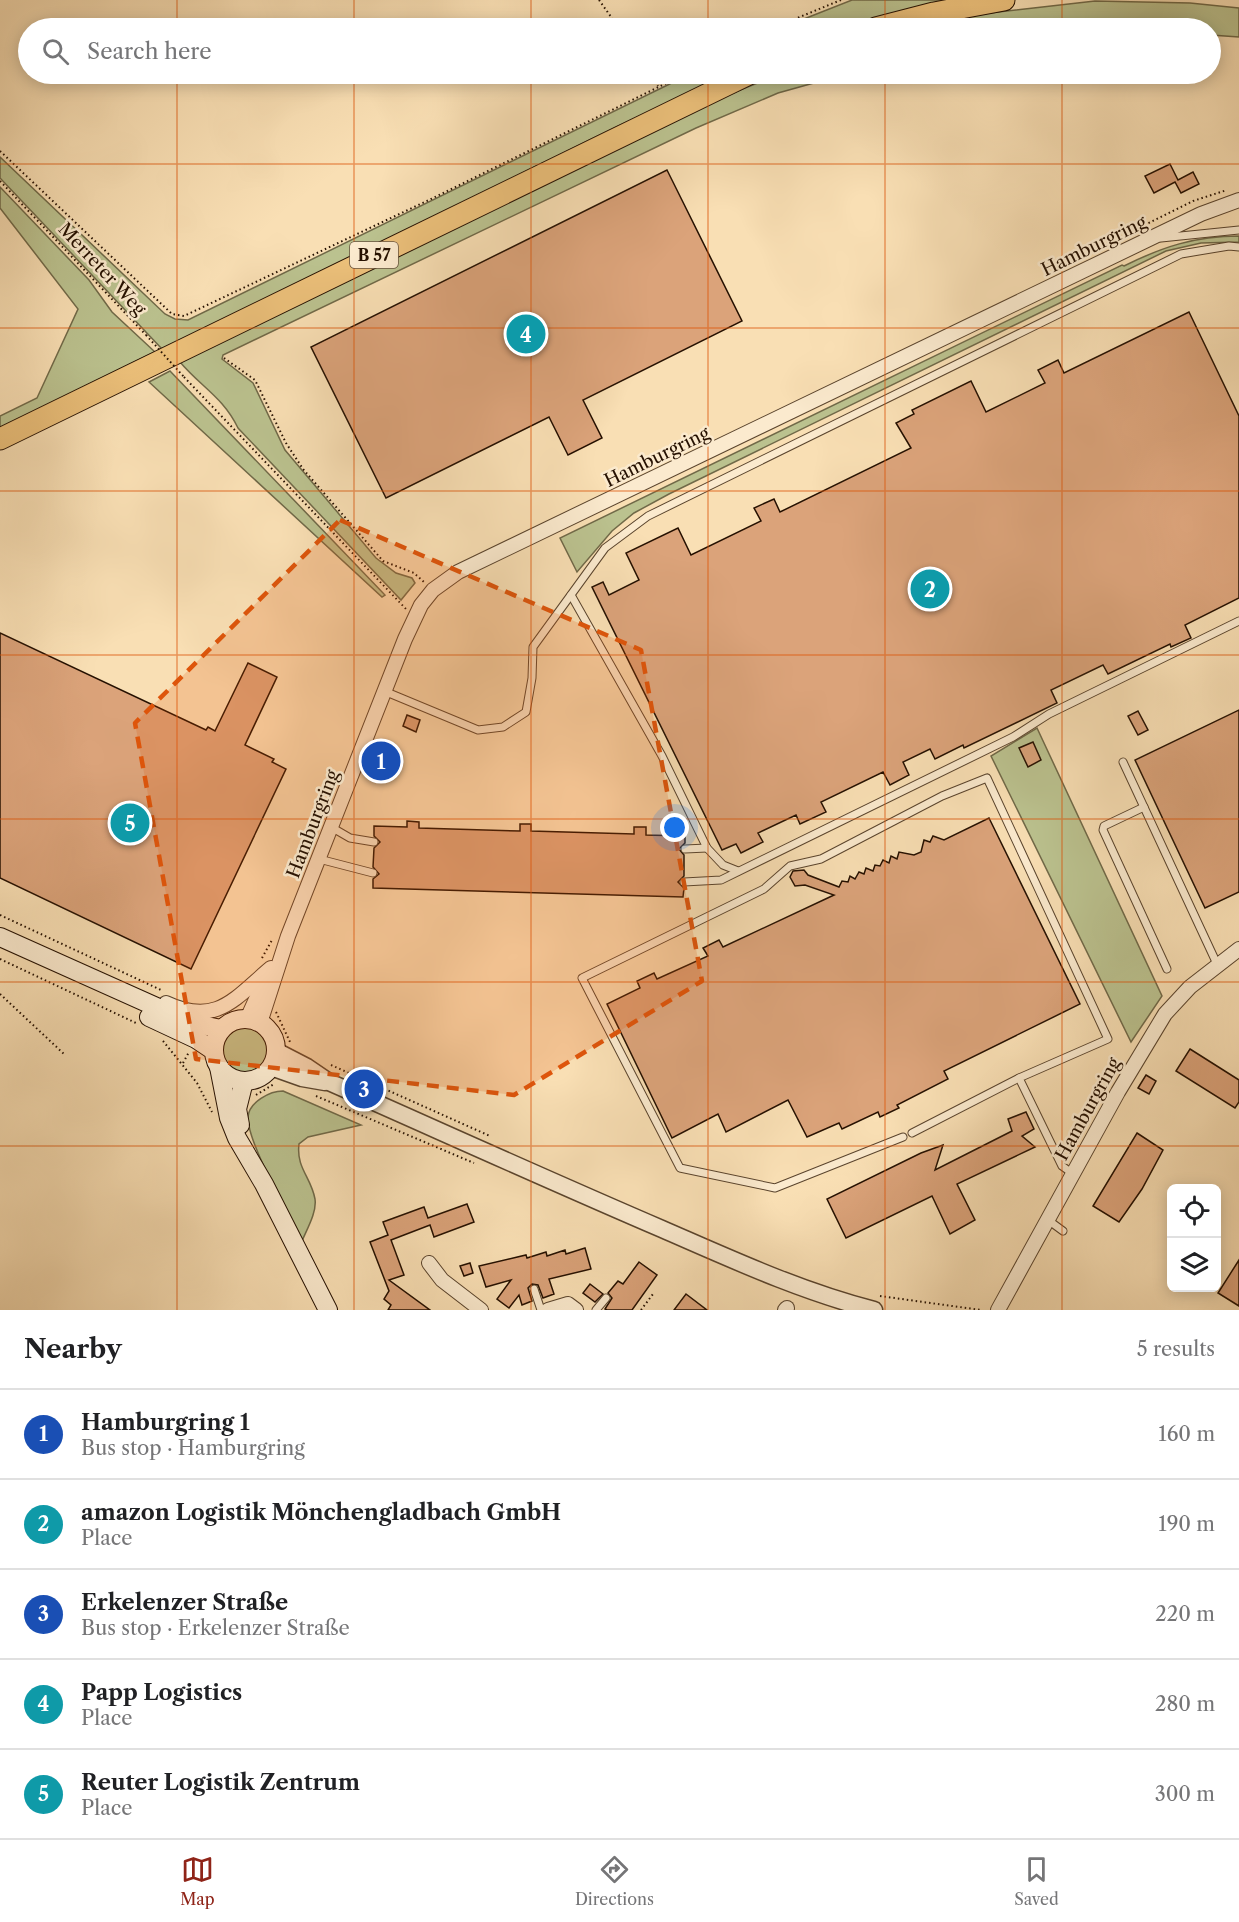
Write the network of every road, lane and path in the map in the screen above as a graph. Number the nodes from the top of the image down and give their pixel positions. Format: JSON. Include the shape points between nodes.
{"nodes":[{"id":1,"x":599,"y":0,"type":"edge"},
{"id":2,"x":841,"y":0,"type":"edge"},
{"id":3,"x":1005,"y":0,"type":"edge"},
{"id":4,"x":612,"y":18,"type":"edge"},
{"id":5,"x":797,"y":18,"type":"edge"},
{"id":6,"x":915,"y":18,"type":"edge"},
{"id":7,"x":657,"y":84,"type":"edge"},
{"id":8,"x":665,"y":84,"type":"edge"},
{"id":9,"x":728,"y":84,"type":"edge"},
{"id":10,"x":659,"y":87,"type":"junction"},
{"id":11,"x":0,"y":152,"type":"edge"},
{"id":12,"x":0,"y":181,"type":"edge"},
{"id":13,"x":1239,"y":200,"type":"edge"},
{"id":14,"x":1239,"y":230,"type":"edge"},
{"id":15,"x":1149,"y":239,"type":"junction"},
{"id":16,"x":1239,"y":247,"type":"edge"},
{"id":17,"x":224,"y":358,"type":"dead end"},
{"id":18,"x":0,"y":439,"type":"edge"},
{"id":19,"x":433,"y":590,"type":"junction"},
{"id":20,"x":571,"y":595,"type":"junction"},
{"id":21,"x":416,"y":615,"type":"junction"},
{"id":22,"x":1239,"y":621,"type":"edge"},
{"id":23,"x":384,"y":692,"type":"junction"},
{"id":24,"x":1123,"y":762,"type":"dead end"},
{"id":25,"x":1144,"y":807,"type":"junction"},
{"id":26,"x":331,"y":827,"type":"junction"},
{"id":27,"x":374,"y":842,"type":"dead end"},
{"id":28,"x":707,"y":848,"type":"junction"},
{"id":29,"x":685,"y":849,"type":"dead end"},
{"id":30,"x":319,"y":859,"type":"junction"},
{"id":31,"x":738,"y":872,"type":"junction"},
{"id":32,"x":373,"y":873,"type":"dead end"},
{"id":33,"x":684,"y":882,"type":"dead end"},
{"id":34,"x":0,"y":915,"type":"edge"},
{"id":35,"x":288,"y":936,"type":"junction"},
{"id":36,"x":0,"y":937,"type":"edge"},
{"id":37,"x":1239,"y":949,"type":"edge"},
{"id":38,"x":0,"y":959,"type":"edge"},
{"id":39,"x":1217,"y":964,"type":"junction"},
{"id":40,"x":271,"y":968,"type":"junction"},
{"id":41,"x":1167,"y":969,"type":"dead end"},
{"id":42,"x":112,"y":989,"type":"junction"},
{"id":43,"x":164,"y":992,"type":"dead end"},
{"id":44,"x":0,"y":994,"type":"edge"},
{"id":45,"x":267,"y":1002,"type":"junction"},
{"id":46,"x":254,"y":1021,"type":"junction"},
{"id":47,"x":138,"y":1024,"type":"dead end"},
{"id":48,"x":221,"y":1029,"type":"junction"},
{"id":49,"x":162,"y":1040,"type":"dead end"},
{"id":50,"x":295,"y":1048,"type":"dead end"},
{"id":51,"x":64,"y":1054,"type":"dead end"},
{"id":52,"x":216,"y":1059,"type":"junction"},
{"id":53,"x":273,"y":1059,"type":"junction"},
{"id":54,"x":328,"y":1064,"type":"dead end"},
{"id":55,"x":1019,"y":1078,"type":"junction"},
{"id":56,"x":244,"y":1081,"type":"junction"},
{"id":57,"x":202,"y":1092,"type":"dead end"},
{"id":58,"x":912,"y":1133,"type":"dead end"},
{"id":59,"x":490,"y":1137,"type":"dead end"},
{"id":60,"x":903,"y":1137,"type":"dead end"},
{"id":61,"x":254,"y":1166,"type":"junction"},
{"id":62,"x":1072,"y":1173,"type":"junction"},
{"id":63,"x":1048,"y":1220,"type":"junction"},
{"id":64,"x":1063,"y":1231,"type":"dead end"},
{"id":65,"x":429,"y":1263,"type":"dead end"},
{"id":66,"x":534,"y":1289,"type":"dead end"},
{"id":67,"x":653,"y":1294,"type":"dead end"},
{"id":68,"x":606,"y":1298,"type":"dead end"},
{"id":69,"x":874,"y":1303,"type":"edge"},
{"id":70,"x":328,"y":1310,"type":"edge"},
{"id":71,"x":481,"y":1310,"type":"edge"},
{"id":72,"x":541,"y":1310,"type":"edge"},
{"id":73,"x":548,"y":1310,"type":"edge"},
{"id":74,"x":576,"y":1310,"type":"edge"},
{"id":75,"x":596,"y":1310,"type":"edge"},
{"id":76,"x":640,"y":1310,"type":"edge"},
{"id":77,"x":981,"y":1310,"type":"edge"},
{"id":78,"x":998,"y":1310,"type":"edge"}],
"edges":[{"from":1,"to":4,"type":"path"},
{"from":2,"to":5,"type":"path"},
{"from":3,"to":6,"type":"main road"},
{"from":7,"to":10,"type":"path"},
{"from":8,"to":10,"type":"path"},
{"from":9,"to":18,"type":"main road","number":"B 57"},
{"from":10,"to":11,"type":"path","via":[[184,316],[172,314]]},
{"from":12,"to":21,"type":"path","name":"Merreter Weg","bridge":true,"via":[[380,584]]},
{"from":13,"to":15,"type":"street","name":"Hamburgring"},
{"from":14,"to":15,"type":"lane"},
{"from":15,"to":19,"type":"street","name":"Hamburgring","via":[[469,567]]},
{"from":16,"to":20,"type":"lane","via":[[1181,254],[648,516],[605,548]]},
{"from":17,"to":19,"type":"path","via":[[255,380],[303,469],[383,561],[414,573]]},
{"from":19,"to":21,"type":"street","name":"Hamburgring"},
{"from":20,"to":23,"type":"lane","via":[[533,647],[526,711],[503,727],[478,730]]},
{"from":20,"to":28,"type":"lane","via":[[662,756]]},
{"from":21,"to":23,"type":"street","name":"Hamburgring"},
{"from":22,"to":31,"type":"lane"},
{"from":23,"to":26,"type":"street","name":"Hamburgring"},
{"from":24,"to":25,"type":"lane"},
{"from":25,"to":39,"type":"lane"},
{"from":25,"to":41,"type":"lane","via":[[1103,830]]},
{"from":26,"to":27,"type":"lane","via":[[350,838]]},
{"from":26,"to":30,"type":"street","name":"Hamburgring"},
{"from":28,"to":29,"type":"lane"},
{"from":28,"to":31,"type":"lane","via":[[723,865]]},
{"from":30,"to":32,"type":"lane"},
{"from":30,"to":35,"type":"street","name":"Hamburgring"},
{"from":31,"to":33,"type":"lane","via":[[721,880]]},
{"from":34,"to":43,"type":"path"},
{"from":35,"to":40,"type":"street"},
{"from":35,"to":45,"type":"street"},
{"from":36,"to":42,"type":"main road"},
{"from":37,"to":39,"type":"street","name":"Hamburgring"},
{"from":38,"to":47,"type":"path"},
{"from":39,"to":62,"type":"street","name":"Hamburgring","via":[[1165,1014]]},
{"from":40,"to":42,"type":"street","via":[[230,1005],[204,1012],[173,1006],[143,993]]},
{"from":40,"to":46,"type":"street"},
{"from":42,"to":48,"type":"main road","via":[[202,1027]]},
{"from":42,"to":52,"type":"main road","via":[[138,1012],[196,1039]]},
{"from":44,"to":51,"type":"path"},
{"from":45,"to":46,"type":"street"},
{"from":45,"to":50,"type":"path","via":[[273,1005]]},
{"from":46,"to":48,"type":"main road","via":[[229,1023]]},
{"from":46,"to":53,"type":"main road","via":[[272,1035]]},
{"from":48,"to":52,"type":"main road","via":[[214,1043]]},
{"from":49,"to":57,"type":"path"},
{"from":52,"to":56,"type":"main road","via":[[234,1079]]},
{"from":52,"to":61,"type":"main road","via":[[229,1119]]},
{"from":53,"to":56,"type":"main road","via":[[264,1074]]},
{"from":53,"to":69,"type":"street","via":[[307,1067],[329,1082],[746,1265],[836,1300]]},
{"from":54,"to":59,"type":"path"},
{"from":55,"to":58,"type":"lane"},
{"from":55,"to":60,"type":"lane","via":[[1108,1039],[987,778],[942,796],[821,859],[790,866],[764,889],[582,978],[680,1168],[775,1188]]},
{"from":55,"to":62,"type":"lane","via":[[1062,1166]]},
{"from":56,"to":61,"type":"main road","via":[[237,1109],[240,1131]]},
{"from":61,"to":70,"type":"main road"},
{"from":62,"to":63,"type":"street","name":"Hamburgring"},
{"from":63,"to":64,"type":"lane"},
{"from":63,"to":78,"type":"street","name":"Hamburgring"},
{"from":65,"to":71,"type":"street","via":[[442,1280]]},
{"from":66,"to":72,"type":"lane"},
{"from":67,"to":76,"type":"path"},
{"from":68,"to":75,"type":"lane"},
{"from":69,"to":77,"type":"path"},
{"from":73,"to":74,"type":"street","via":[[568,1304]]}]}
